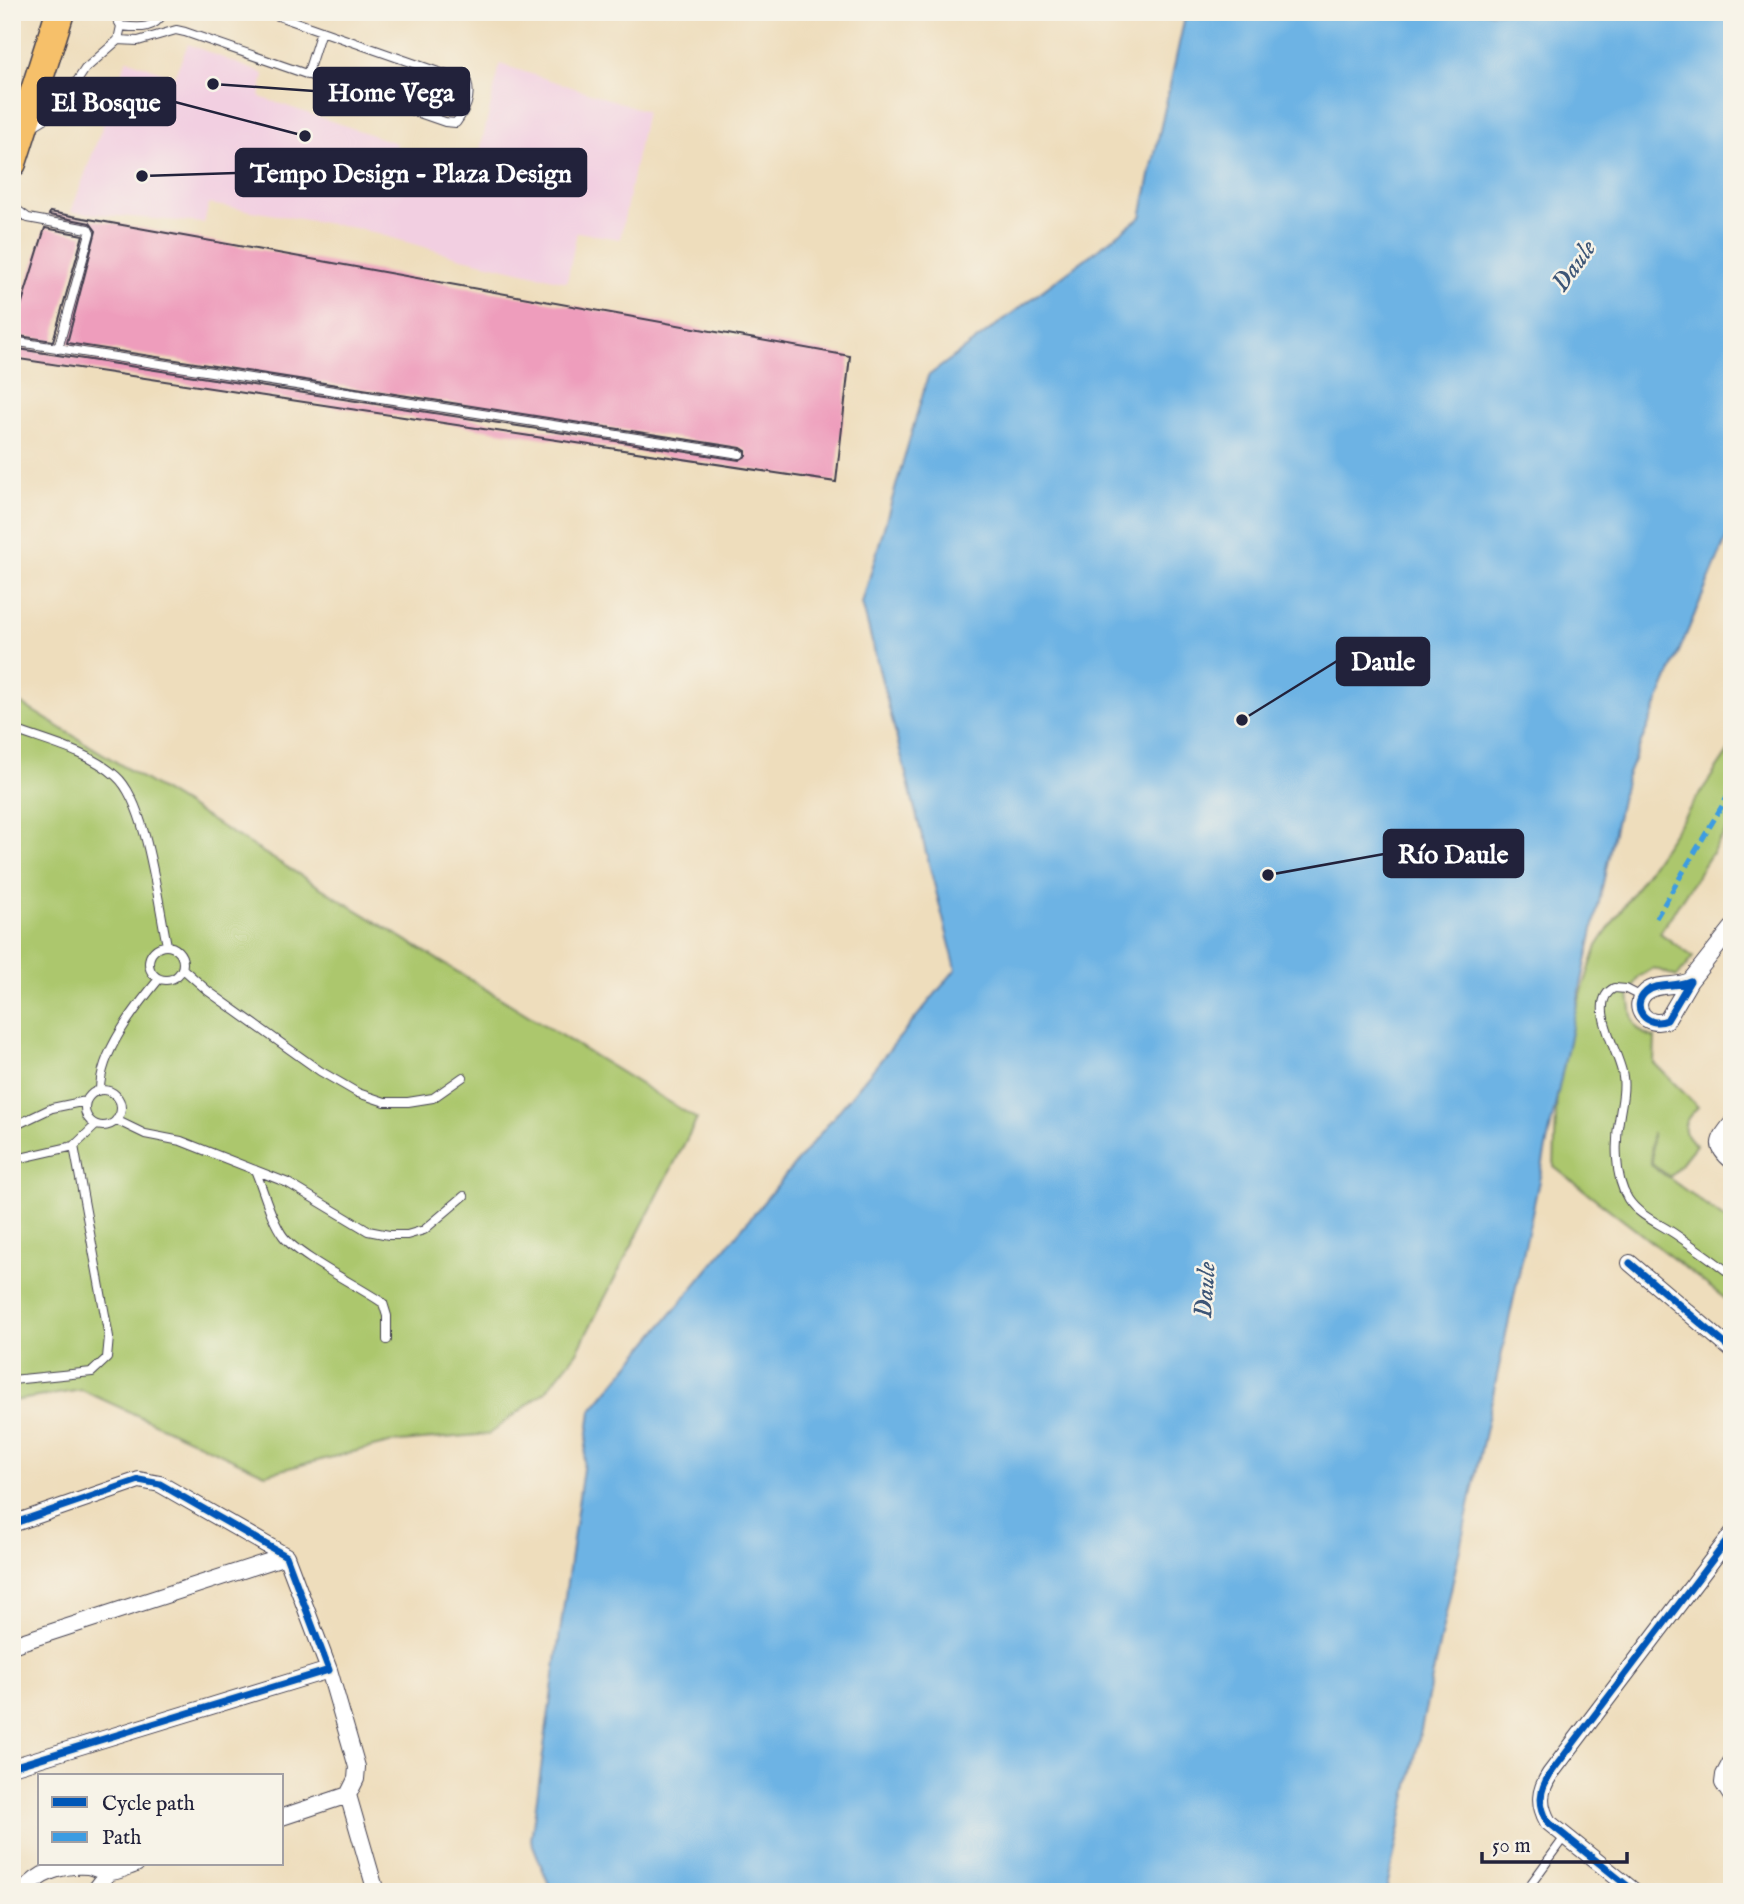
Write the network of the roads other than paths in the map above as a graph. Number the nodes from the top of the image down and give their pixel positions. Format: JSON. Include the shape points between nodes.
{"nodes":[{"id":1,"x":60,"y":12,"type":"edge"},
{"id":2,"x":113,"y":12,"type":"edge"},
{"id":3,"x":267,"y":12,"type":"edge"},
{"id":4,"x":162,"y":16,"type":"edge"},
{"id":5,"x":121,"y":26,"type":"junction"},
{"id":6,"x":321,"y":31,"type":"junction"},
{"id":7,"x":164,"y":33,"type":"junction"},
{"id":8,"x":118,"y":40,"type":"junction"},
{"id":9,"x":307,"y":75,"type":"junction"},
{"id":10,"x":22,"y":134,"type":"junction"},
{"id":11,"x":12,"y":163,"type":"edge"},
{"id":12,"x":12,"y":205,"type":"edge"},
{"id":13,"x":12,"y":341,"type":"edge"},
{"id":14,"x":58,"y":349,"type":"junction"},
{"id":15,"x":740,"y":453,"type":"dead end"},
{"id":16,"x":12,"y":729,"type":"edge"},
{"id":17,"x":1732,"y":928,"type":"edge"},
{"id":18,"x":167,"y":945,"type":"junction"},
{"id":19,"x":183,"y":969,"type":"junction"},
{"id":20,"x":159,"y":979,"type":"junction"},
{"id":21,"x":1690,"y":981,"type":"junction"},
{"id":22,"x":1642,"y":997,"type":"junction"},
{"id":23,"x":463,"y":1077,"type":"dead end"},
{"id":24,"x":100,"y":1090,"type":"junction"},
{"id":25,"x":86,"y":1101,"type":"junction"},
{"id":26,"x":116,"y":1120,"type":"junction"},
{"id":27,"x":1732,"y":1123,"type":"edge"},
{"id":28,"x":96,"y":1125,"type":"junction"},
{"id":29,"x":12,"y":1126,"type":"edge"},
{"id":30,"x":74,"y":1146,"type":"junction"},
{"id":31,"x":12,"y":1160,"type":"edge"},
{"id":32,"x":1732,"y":1161,"type":"edge"},
{"id":33,"x":255,"y":1170,"type":"junction"},
{"id":34,"x":464,"y":1196,"type":"dead end"},
{"id":35,"x":1630,"y":1263,"type":"dead end"},
{"id":36,"x":1732,"y":1275,"type":"edge"},
{"id":37,"x":387,"y":1339,"type":"dead end"},
{"id":38,"x":1732,"y":1350,"type":"edge"},
{"id":39,"x":12,"y":1380,"type":"edge"},
{"id":40,"x":12,"y":1524,"type":"edge"},
{"id":41,"x":1732,"y":1534,"type":"edge"},
{"id":42,"x":286,"y":1556,"type":"junction"},
{"id":43,"x":12,"y":1645,"type":"edge"},
{"id":44,"x":329,"y":1670,"type":"junction"},
{"id":45,"x":1732,"y":1760,"type":"edge"},
{"id":46,"x":12,"y":1767,"type":"edge"},
{"id":47,"x":348,"y":1795,"type":"junction"},
{"id":48,"x":1732,"y":1797,"type":"edge"},
{"id":49,"x":284,"y":1816,"type":"edge"},
{"id":50,"x":1565,"y":1837,"type":"junction"},
{"id":51,"x":130,"y":1866,"type":"edge"},
{"id":52,"x":110,"y":1872,"type":"junction"},
{"id":53,"x":23,"y":1892,"type":"edge"},
{"id":54,"x":94,"y":1892,"type":"edge"},
{"id":55,"x":376,"y":1892,"type":"edge"},
{"id":56,"x":1525,"y":1892,"type":"edge"},
{"id":57,"x":1635,"y":1892,"type":"edge"}],
"edges":[{"from":1,"to":10,"type":"highway"},
{"from":2,"to":5,"type":"lane"},
{"from":3,"to":6,"type":"lane"},
{"from":4,"to":5,"type":"lane","via":[[142,28]]},
{"from":4,"to":7,"type":"lane"},
{"from":5,"to":8,"type":"lane"},
{"from":6,"to":9,"type":"lane"},
{"from":6,"to":9,"type":"lane","via":[[467,82],[470,93],[464,113],[456,123],[445,122]]},
{"from":7,"to":8,"type":"lane","via":[[138,41]]},
{"from":7,"to":9,"type":"lane","via":[[186,32]]},
{"from":8,"to":10,"type":"lane","via":[[85,69],[51,115]]},
{"from":10,"to":11,"type":"highway"},
{"from":12,"to":14,"type":"lane","via":[[28,218],[90,233]]},
{"from":13,"to":14,"type":"lane"},
{"from":14,"to":15,"type":"lane"},
{"from":16,"to":18,"type":"lane","via":[[89,758],[116,776],[132,795]]},
{"from":17,"to":21,"type":"street"},
{"from":18,"to":19,"type":"lane","via":[[181,953]]},
{"from":18,"to":20,"type":"lane","via":[[154,950],[148,962]]},
{"from":19,"to":20,"type":"lane","via":[[173,979]]},
{"from":19,"to":23,"type":"lane","via":[[320,1071],[358,1093],[385,1102],[420,1100],[433,1098]]},
{"from":20,"to":24,"type":"lane","via":[[113,1046]]},
{"from":21,"to":22,"type":"street","via":[[1655,987]]},
{"from":21,"to":22,"type":"street","via":[[1671,1016],[1661,1023],[1645,1018],[1640,1008]]},
{"from":22,"to":36,"type":"lane","via":[[1614,988],[1605,996],[1603,1006],[1606,1032],[1623,1075],[1618,1130],[1621,1185],[1636,1209]]},
{"from":24,"to":25,"type":"lane"},
{"from":24,"to":26,"type":"lane","via":[[117,1097],[121,1106]]},
{"from":25,"to":28,"type":"lane","via":[[88,1119]]},
{"from":25,"to":29,"type":"lane","via":[[52,1108]]},
{"from":26,"to":28,"type":"lane"},
{"from":26,"to":33,"type":"lane"},
{"from":27,"to":32,"type":"street","via":[[1719,1146]]},
{"from":28,"to":30,"type":"lane"},
{"from":30,"to":31,"type":"lane"},
{"from":30,"to":39,"type":"lane","via":[[109,1337],[107,1358],[92,1372]]},
{"from":33,"to":34,"type":"lane","via":[[288,1183],[369,1231],[389,1235],[424,1230]]},
{"from":33,"to":37,"type":"lane","via":[[285,1238],[383,1303]]},
{"from":35,"to":38,"type":"street"},
{"from":40,"to":42,"type":"street","via":[[149,1480]]},
{"from":41,"to":50,"type":"street","via":[[1544,1785],[1541,1811]]},
{"from":42,"to":43,"type":"street"},
{"from":42,"to":44,"type":"street"},
{"from":44,"to":46,"type":"street"},
{"from":44,"to":47,"type":"street","via":[[356,1767]]},
{"from":45,"to":48,"type":"street","via":[[1723,1783]]},
{"from":47,"to":49,"type":"street"},
{"from":47,"to":55,"type":"street"},
{"from":50,"to":56,"type":"lane"},
{"from":50,"to":57,"type":"street"},
{"from":51,"to":52,"type":"street"},
{"from":52,"to":53,"type":"street","via":[[91,1867],[55,1869]]},
{"from":52,"to":54,"type":"street"}]}
